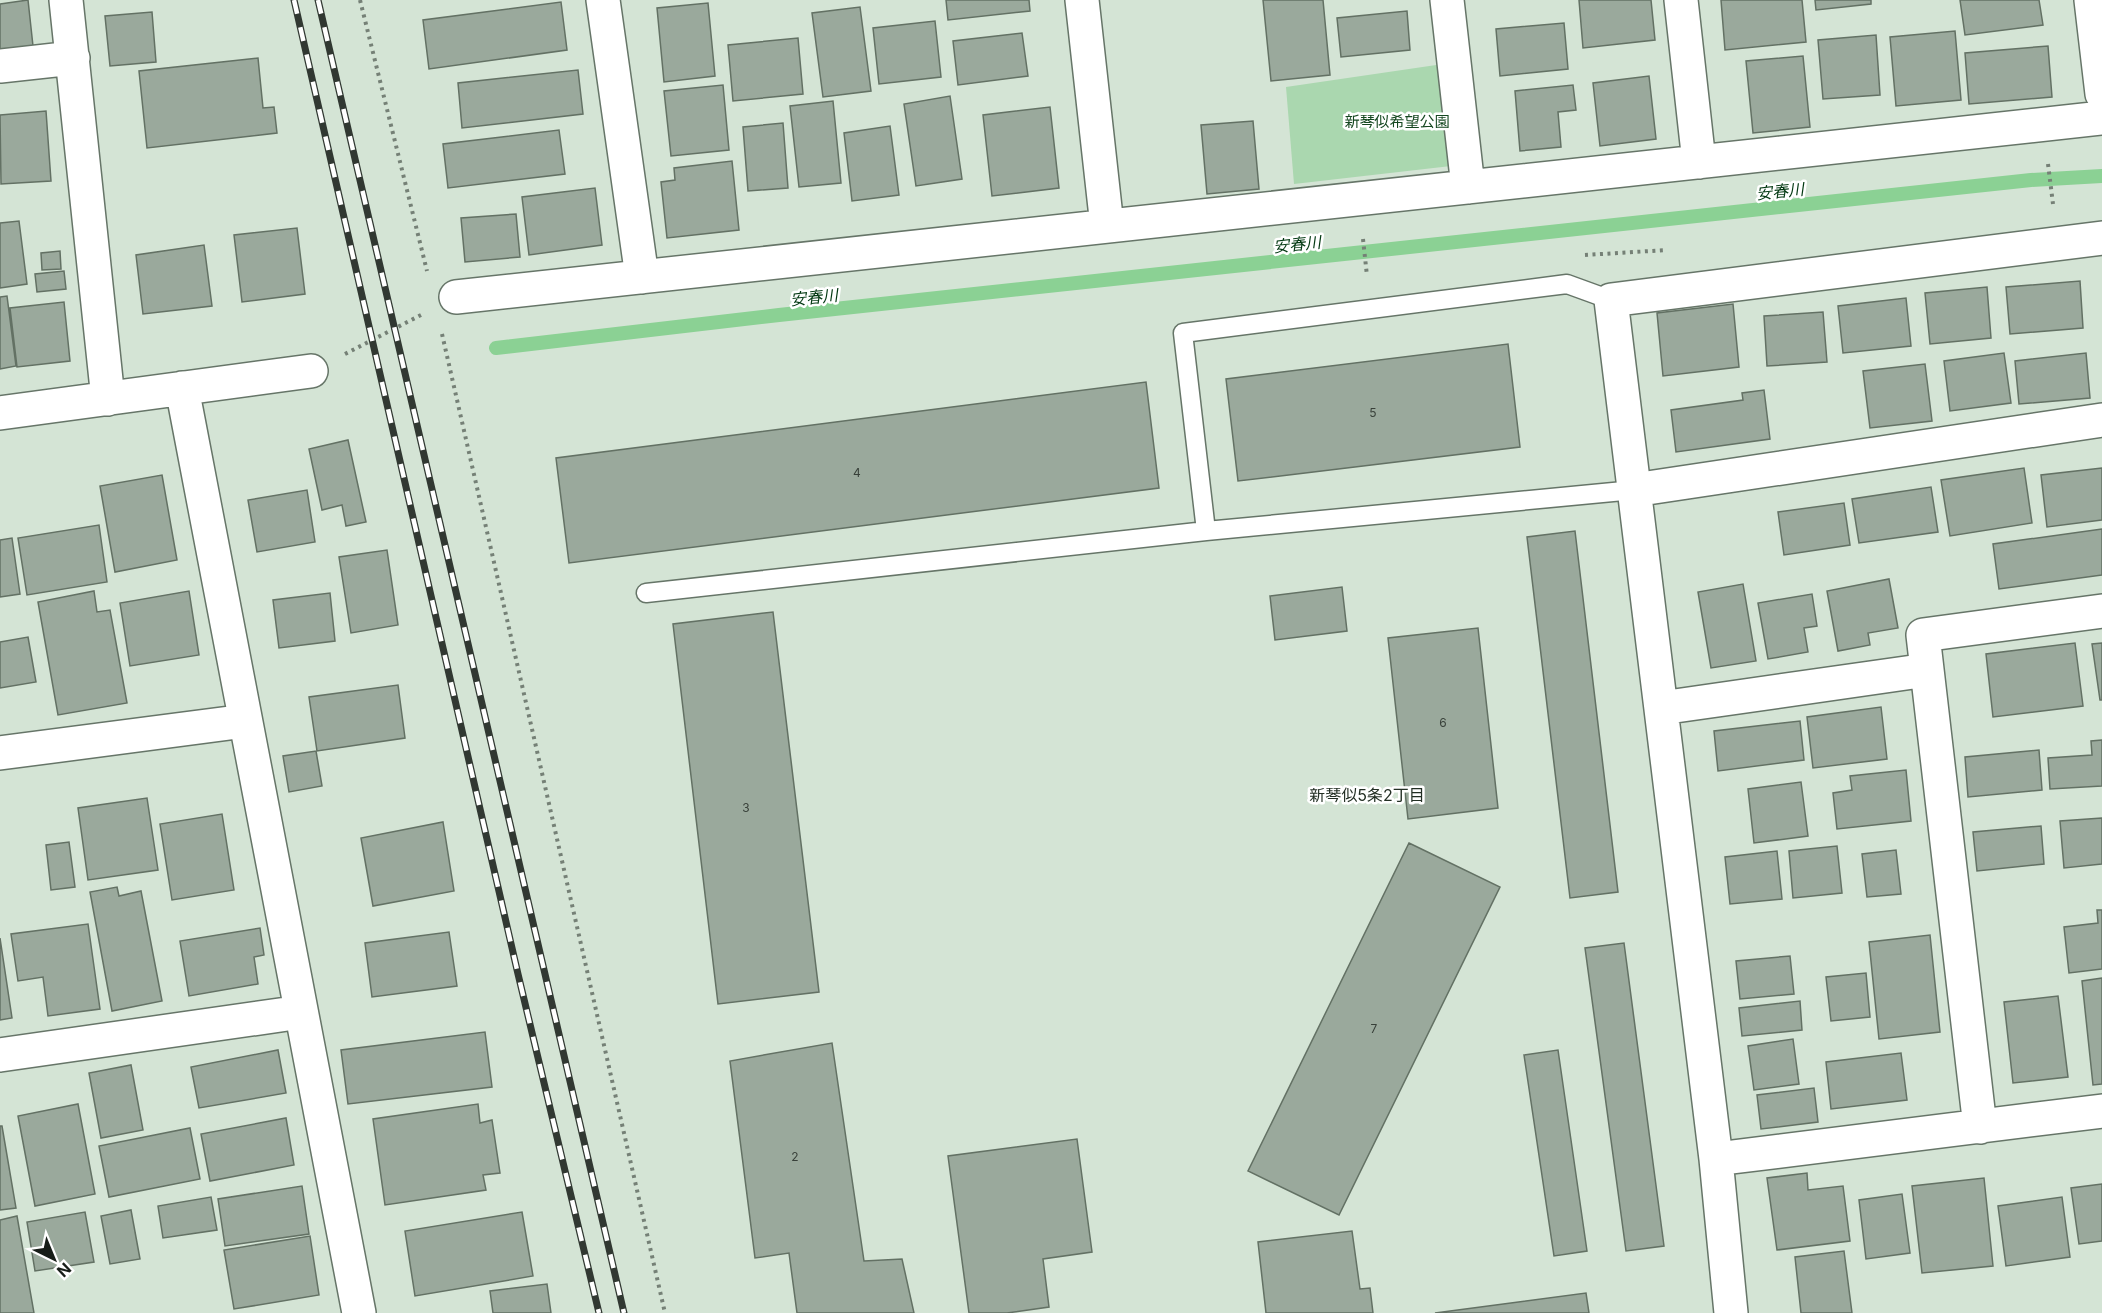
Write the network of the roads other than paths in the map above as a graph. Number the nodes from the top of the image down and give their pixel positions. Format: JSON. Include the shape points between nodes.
{"nodes":[{"id":1,"x":66,"y":0,"type":"edge"},
{"id":2,"x":603,"y":0,"type":"edge"},
{"id":3,"x":1082,"y":0,"type":"edge"},
{"id":4,"x":1447,"y":0,"type":"edge"},
{"id":5,"x":1681,"y":0,"type":"edge"},
{"id":6,"x":2091,"y":0,"type":"edge"},
{"id":7,"x":73,"y":58,"type":"junction"},
{"id":8,"x":0,"y":66,"type":"edge"},
{"id":9,"x":2102,"y":94,"type":"edge"},
{"id":10,"x":2102,"y":118,"type":"edge"},
{"id":11,"x":1699,"y":162,"type":"junction"},
{"id":12,"x":1468,"y":187,"type":"junction"},
{"id":13,"x":1107,"y":225,"type":"junction"},
{"id":14,"x":2102,"y":238,"type":"edge"},
{"id":15,"x":642,"y":277,"type":"junction"},
{"id":16,"x":1611,"y":300,"type":"junction"},
{"id":17,"x":446,"y":302,"type":"road end"},
{"id":18,"x":311,"y":371,"type":"road end"},
{"id":19,"x":182,"y":388,"type":"junction"},
{"id":20,"x":108,"y":399,"type":"junction"},
{"id":21,"x":0,"y":413,"type":"edge"},
{"id":22,"x":2102,"y":420,"type":"edge"},
{"id":23,"x":1634,"y":490,"type":"junction"},
{"id":24,"x":1206,"y":531,"type":"junction"},
{"id":25,"x":645,"y":593,"type":"dead end"},
{"id":26,"x":2102,"y":611,"type":"edge"},
{"id":27,"x":1928,"y":670,"type":"junction"},
{"id":28,"x":1661,"y":708,"type":"junction"},
{"id":29,"x":245,"y":721,"type":"junction"},
{"id":30,"x":0,"y":753,"type":"edge"},
{"id":31,"x":301,"y":1012,"type":"junction"},
{"id":32,"x":0,"y":1055,"type":"edge"},
{"id":33,"x":2102,"y":1111,"type":"edge"},
{"id":34,"x":1980,"y":1127,"type":"junction"},
{"id":35,"x":1716,"y":1159,"type":"junction"},
{"id":36,"x":359,"y":1313,"type":"edge"},
{"id":37,"x":1731,"y":1313,"type":"edge"}],
"edges":[{"from":1,"to":7,"type":"street"},
{"from":2,"to":15,"type":"street"},
{"from":3,"to":13,"type":"street"},
{"from":4,"to":12,"type":"street"},
{"from":5,"to":11,"type":"street"},
{"from":6,"to":9,"type":"street"},
{"from":7,"to":8,"type":"street"},
{"from":7,"to":20,"type":"street"},
{"from":10,"to":11,"type":"street"},
{"from":11,"to":12,"type":"street"},
{"from":12,"to":13,"type":"street"},
{"from":13,"to":15,"type":"street"},
{"from":14,"to":16,"type":"street"},
{"from":15,"to":17,"type":"street"},
{"from":16,"to":23,"type":"street"},
{"from":16,"to":24,"type":"lane","via":[[1567,284],[1183,333]]},
{"from":18,"to":19,"type":"street"},
{"from":19,"to":20,"type":"street"},
{"from":19,"to":29,"type":"street"},
{"from":20,"to":21,"type":"street"},
{"from":22,"to":23,"type":"street"},
{"from":23,"to":24,"type":"lane"},
{"from":23,"to":28,"type":"street"},
{"from":24,"to":25,"type":"lane"},
{"from":26,"to":27,"type":"street","via":[[1923,635]]},
{"from":27,"to":28,"type":"street"},
{"from":27,"to":34,"type":"street"},
{"from":28,"to":35,"type":"street"},
{"from":29,"to":30,"type":"street"},
{"from":29,"to":31,"type":"street"},
{"from":31,"to":32,"type":"street"},
{"from":31,"to":36,"type":"street"},
{"from":33,"to":34,"type":"street"},
{"from":34,"to":35,"type":"street"},
{"from":35,"to":37,"type":"street"}]}
